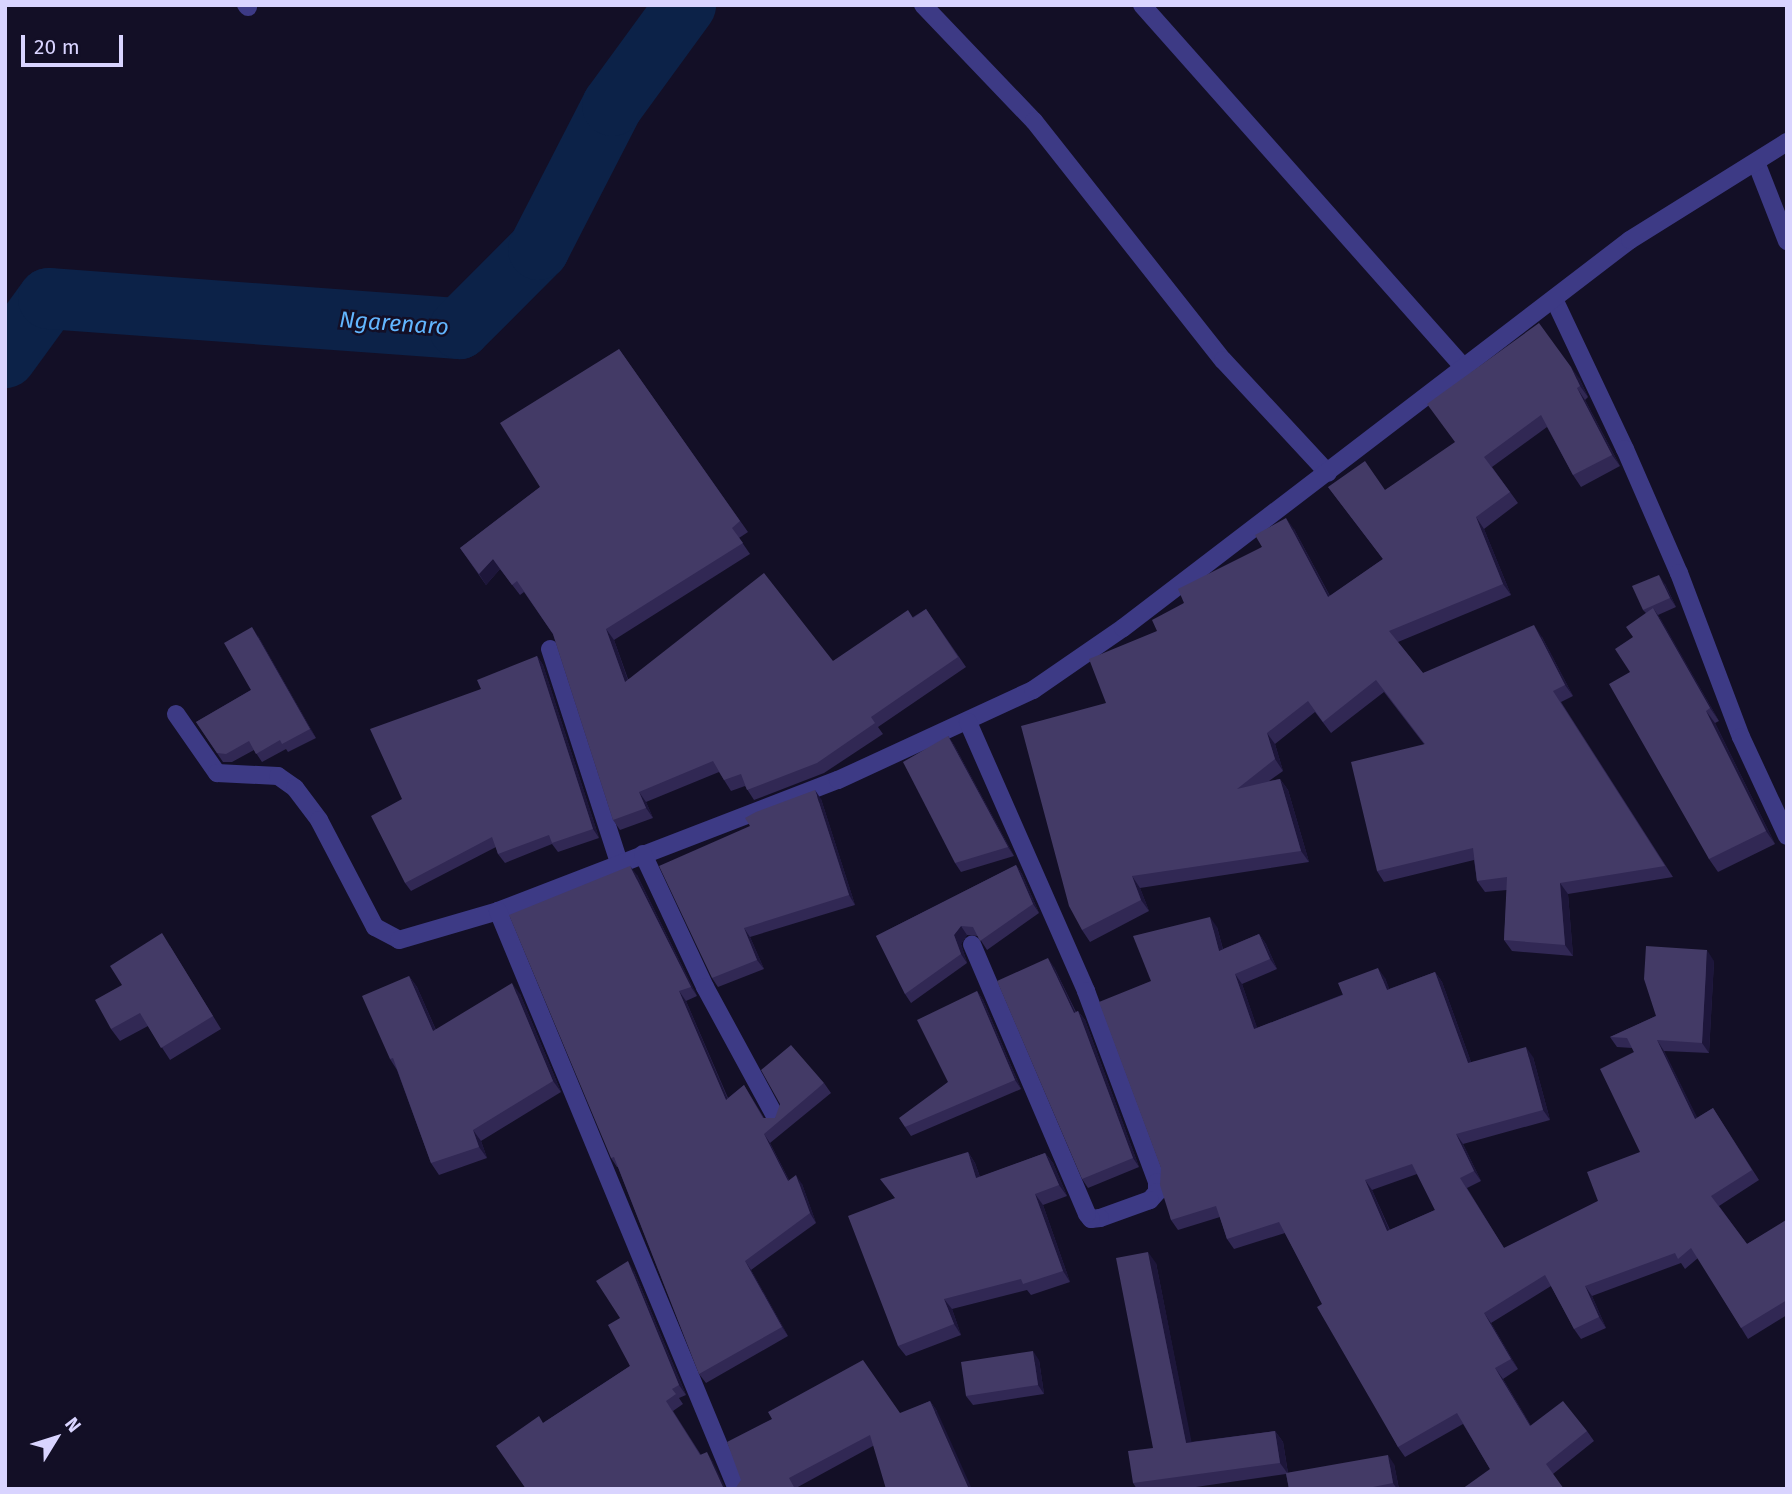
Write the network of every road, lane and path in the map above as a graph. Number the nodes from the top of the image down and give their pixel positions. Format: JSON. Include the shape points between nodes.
{"nodes":[{"id":1,"x":923,"y":5,"type":"edge"},
{"id":2,"x":1142,"y":5,"type":"edge"},
{"id":3,"x":1787,"y":142,"type":"edge"},
{"id":4,"x":1756,"y":162,"type":"junction"},
{"id":5,"x":1787,"y":241,"type":"edge"},
{"id":6,"x":1554,"y":299,"type":"junction"},
{"id":7,"x":1464,"y":368,"type":"junction"},
{"id":8,"x":1328,"y":473,"type":"junction"},
{"id":9,"x":550,"y":649,"type":"edge"},
{"id":10,"x":176,"y":714,"type":"dead end"},
{"id":11,"x":968,"y":722,"type":"junction"},
{"id":12,"x":1787,"y":836,"type":"edge"},
{"id":13,"x":643,"y":854,"type":"junction"},
{"id":14,"x":619,"y":863,"type":"junction"},
{"id":15,"x":498,"y":911,"type":"junction"},
{"id":16,"x":972,"y":945,"type":"edge"},
{"id":17,"x":776,"y":1118,"type":"edge"},
{"id":18,"x":737,"y":1489,"type":"edge"}],
"edges":[{"from":1,"to":8,"type":"street","via":[[1034,121],[1223,360]]},
{"from":2,"to":7,"type":"street"},
{"from":3,"to":4,"type":"street"},
{"from":4,"to":5,"type":"street"},
{"from":4,"to":6,"type":"street","via":[[1696,195]]},
{"from":6,"to":7,"type":"street"},
{"from":6,"to":12,"type":"street","via":[[1636,474],[1741,737]]},
{"from":7,"to":8,"type":"street"},
{"from":8,"to":11,"type":"street","via":[[1123,628],[1033,690]]},
{"from":9,"to":14,"type":"street"},
{"from":10,"to":15,"type":"street","via":[[217,773],[278,776],[295,788],[319,820],[374,928],[399,940]]},
{"from":11,"to":13,"type":"street","via":[[838,780]]},
{"from":11,"to":16,"type":"street","via":[[1091,1004],[1157,1182],[1157,1192],[1150,1200],[1100,1218],[1091,1219],[1087,1214]]},
{"from":13,"to":14,"type":"street"},
{"from":13,"to":17,"type":"street","via":[[705,987]]},
{"from":14,"to":15,"type":"street"},
{"from":15,"to":18,"type":"street"}]}
